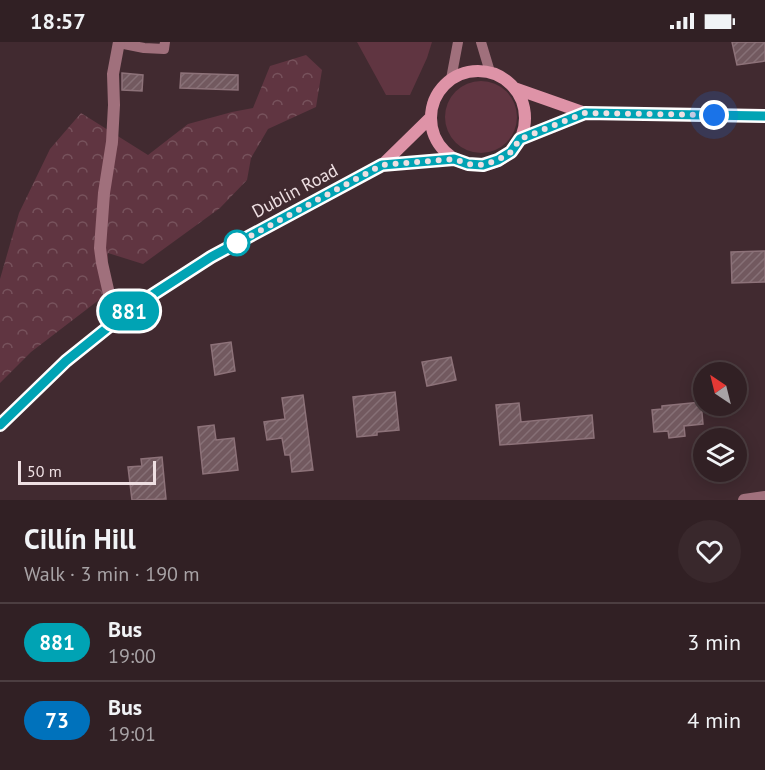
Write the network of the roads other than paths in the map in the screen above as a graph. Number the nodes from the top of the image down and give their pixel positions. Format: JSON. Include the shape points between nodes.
{"nodes":[{"id":1,"x":119,"y":42,"type":"edge"},
{"id":2,"x":165,"y":42,"type":"edge"},
{"id":3,"x":458,"y":42,"type":"edge"},
{"id":4,"x":481,"y":42,"type":"edge"},
{"id":5,"x":490,"y":72,"type":"junction"},
{"id":6,"x":451,"y":79,"type":"junction"},
{"id":7,"x":514,"y":88,"type":"junction"},
{"id":8,"x":585,"y":113,"type":"junction"},
{"id":9,"x":765,"y":116,"type":"edge"},
{"id":10,"x":430,"y":118,"type":"junction"},
{"id":11,"x":520,"y":139,"type":"junction"},
{"id":12,"x":454,"y":159,"type":"junction"},
{"id":13,"x":382,"y":165,"type":"junction"},
{"id":14,"x":132,"y":308,"type":"junction"},
{"id":15,"x":0,"y":425,"type":"edge"},
{"id":16,"x":765,"y":496,"type":"edge"},
{"id":17,"x":744,"y":500,"type":"edge"}],
"edges":[{"from":1,"to":2,"type":"lane","via":[[164,49]]},
{"from":1,"to":14,"type":"street","via":[[113,74],[112,142],[100,248],[109,294]]},
{"from":3,"to":6,"type":"lane"},
{"from":4,"to":5,"type":"lane"},
{"from":5,"to":6,"type":"main road","via":[[470,71]]},
{"from":5,"to":7,"type":"main road"},
{"from":6,"to":10,"type":"main road","via":[[436,96]]},
{"from":7,"to":8,"type":"main road"},
{"from":7,"to":11,"type":"main road","via":[[525,113]]},
{"from":8,"to":9,"type":"main road"},
{"from":8,"to":11,"type":"main road"},
{"from":10,"to":12,"type":"main road","via":[[441,148]]},
{"from":10,"to":13,"type":"main road"},
{"from":11,"to":12,"type":"main road","via":[[511,152],[491,163],[468,164]]},
{"from":12,"to":13,"type":"main road"},
{"from":13,"to":14,"type":"main road","name":"Dublin Road","via":[[211,257]]},
{"from":14,"to":15,"type":"main road","name":"Dublin Road","via":[[66,361]]},
{"from":16,"to":17,"type":"street"}]}
